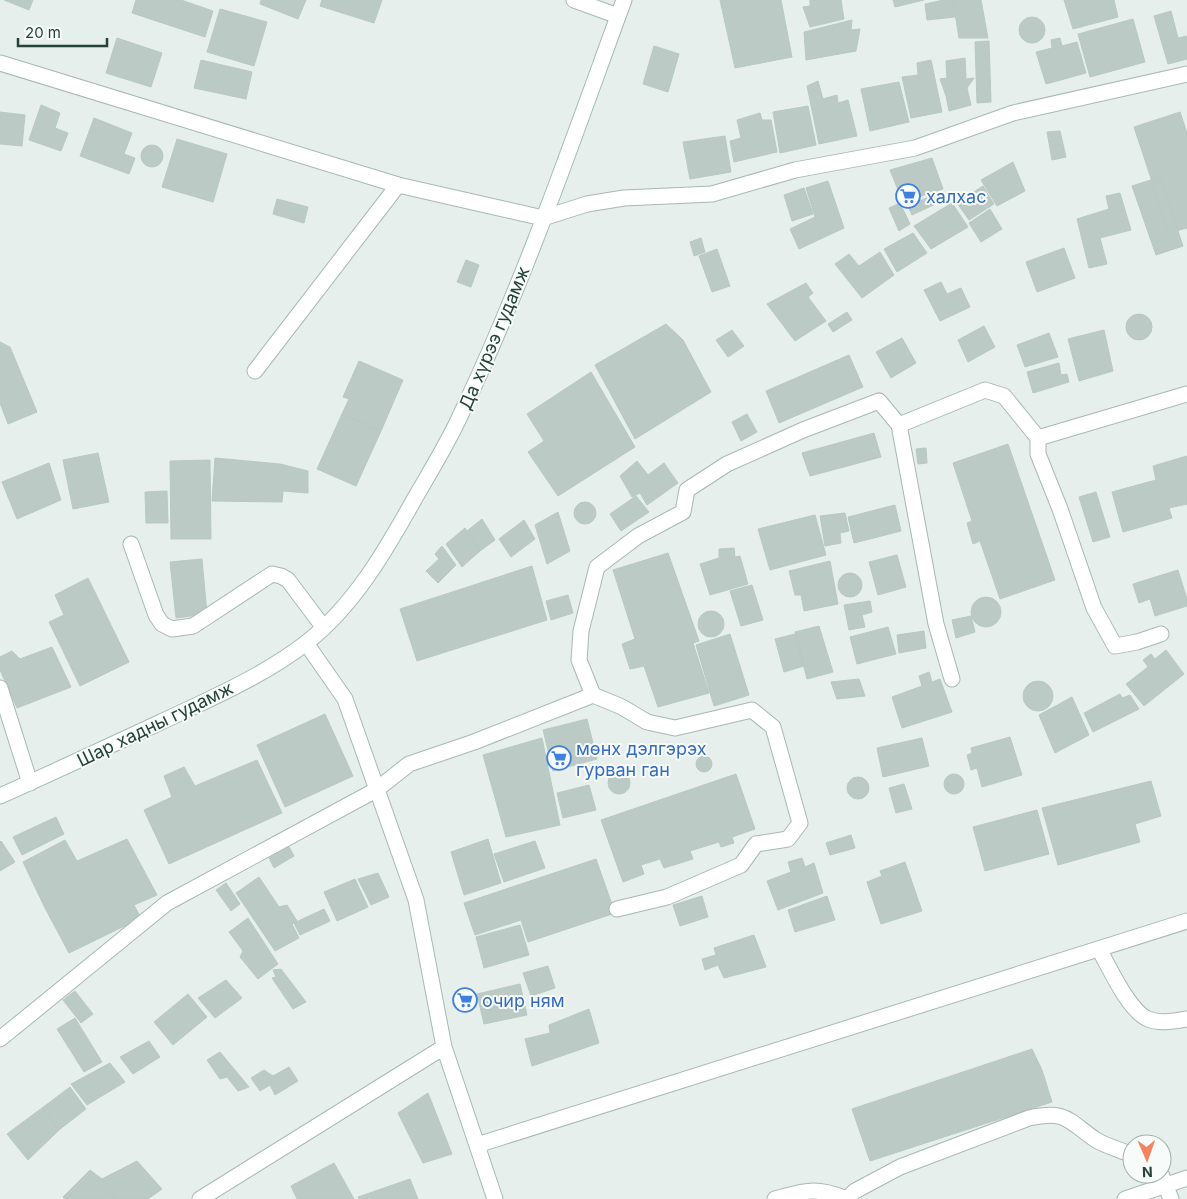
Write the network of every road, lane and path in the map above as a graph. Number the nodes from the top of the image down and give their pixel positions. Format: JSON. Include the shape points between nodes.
{"nodes":[{"id":1,"x":574,"y":0,"type":"edge"},
{"id":2,"x":624,"y":0,"type":"edge"},
{"id":3,"x":618,"y":16,"type":"junction"},
{"id":4,"x":0,"y":63,"type":"edge"},
{"id":5,"x":1187,"y":74,"type":"edge"},
{"id":6,"x":398,"y":185,"type":"junction"},
{"id":7,"x":543,"y":218,"type":"junction"},
{"id":8,"x":255,"y":371,"type":"dead end"},
{"id":9,"x":1187,"y":394,"type":"edge"},
{"id":10,"x":898,"y":425,"type":"junction"},
{"id":11,"x":1038,"y":438,"type":"junction"},
{"id":12,"x":131,"y":544,"type":"dead end"},
{"id":13,"x":324,"y":628,"type":"junction"},
{"id":14,"x":1160,"y":634,"type":"dead end"},
{"id":15,"x":306,"y":643,"type":"junction"},
{"id":16,"x":952,"y":679,"type":"dead end"},
{"id":17,"x":0,"y":688,"type":"edge"},
{"id":18,"x":593,"y":695,"type":"junction"},
{"id":19,"x":30,"y":783,"type":"junction"},
{"id":20,"x":376,"y":790,"type":"junction"},
{"id":21,"x":0,"y":796,"type":"edge"},
{"id":22,"x":617,"y":909,"type":"dead end"},
{"id":23,"x":1187,"y":921,"type":"edge"},
{"id":24,"x":1099,"y":949,"type":"junction"},
{"id":25,"x":1187,"y":1019,"type":"edge"},
{"id":26,"x":0,"y":1039,"type":"edge"},
{"id":27,"x":444,"y":1048,"type":"junction"},
{"id":28,"x":477,"y":1145,"type":"junction"},
{"id":29,"x":1122,"y":1151,"type":"edge"},
{"id":30,"x":1187,"y":1178,"type":"edge"},
{"id":31,"x":1166,"y":1186,"type":"edge"},
{"id":32,"x":200,"y":1199,"type":"edge"},
{"id":33,"x":495,"y":1199,"type":"edge"},
{"id":34,"x":775,"y":1199,"type":"edge"},
{"id":35,"x":847,"y":1199,"type":"edge"},
{"id":36,"x":1125,"y":1199,"type":"edge"}],
"edges":[{"from":1,"to":3,"type":"street"},
{"from":2,"to":3,"type":"street","name":"Да хүрээ гудамж"},
{"from":3,"to":7,"type":"street","name":"Да хүрээ гудамж"},
{"from":4,"to":6,"type":"street"},
{"from":5,"to":7,"type":"street","via":[[1013,113],[915,148],[795,170],[712,194],[624,198],[587,204]]},
{"from":6,"to":7,"type":"street"},
{"from":6,"to":8,"type":"street"},
{"from":7,"to":13,"type":"street","name":"Да хүрээ гудамж","via":[[494,344],[448,440],[371,573]]},
{"from":9,"to":11,"type":"street"},
{"from":10,"to":11,"type":"street","via":[[985,390],[1004,396]]},
{"from":10,"to":16,"type":"street","via":[[936,624]]},
{"from":10,"to":18,"type":"street","via":[[879,401],[727,464],[687,490],[682,512],[638,536],[597,567],[581,631],[579,660]]},
{"from":11,"to":14,"type":"street","via":[[1038,454],[1094,608],[1115,646]]},
{"from":12,"to":13,"type":"street","via":[[156,615],[172,630],[193,626],[272,574],[288,580]]},
{"from":13,"to":15,"type":"street","name":"Да хүрээ гудамж"},
{"from":15,"to":19,"type":"street","name":"Шар хадны гудамж","via":[[275,664],[197,706]]},
{"from":15,"to":20,"type":"street","via":[[345,699]]},
{"from":17,"to":19,"type":"street"},
{"from":18,"to":20,"type":"street","via":[[409,764]]},
{"from":18,"to":22,"type":"street","via":[[647,722],[675,728],[752,710],[773,727],[800,823],[788,839],[756,844],[741,865],[667,897]]},
{"from":19,"to":21,"type":"street","name":"Шар хадны гудамж"},
{"from":20,"to":26,"type":"street","via":[[167,903]]},
{"from":20,"to":27,"type":"street","via":[[416,900]]},
{"from":23,"to":24,"type":"street"},
{"from":24,"to":25,"type":"street","via":[[1120,988],[1146,1018],[1162,1022]]},
{"from":24,"to":28,"type":"street"},
{"from":27,"to":28,"type":"street"},
{"from":27,"to":32,"type":"street"},
{"from":28,"to":33,"type":"street"},
{"from":29,"to":35,"type":"street","via":[[1097,1140],[1064,1117],[1045,1115],[1029,1118],[900,1168],[855,1191]]},
{"from":30,"to":31,"type":"street"},
{"from":31,"to":36,"type":"street"},
{"from":34,"to":35,"type":"street","via":[[812,1190]]}]}
